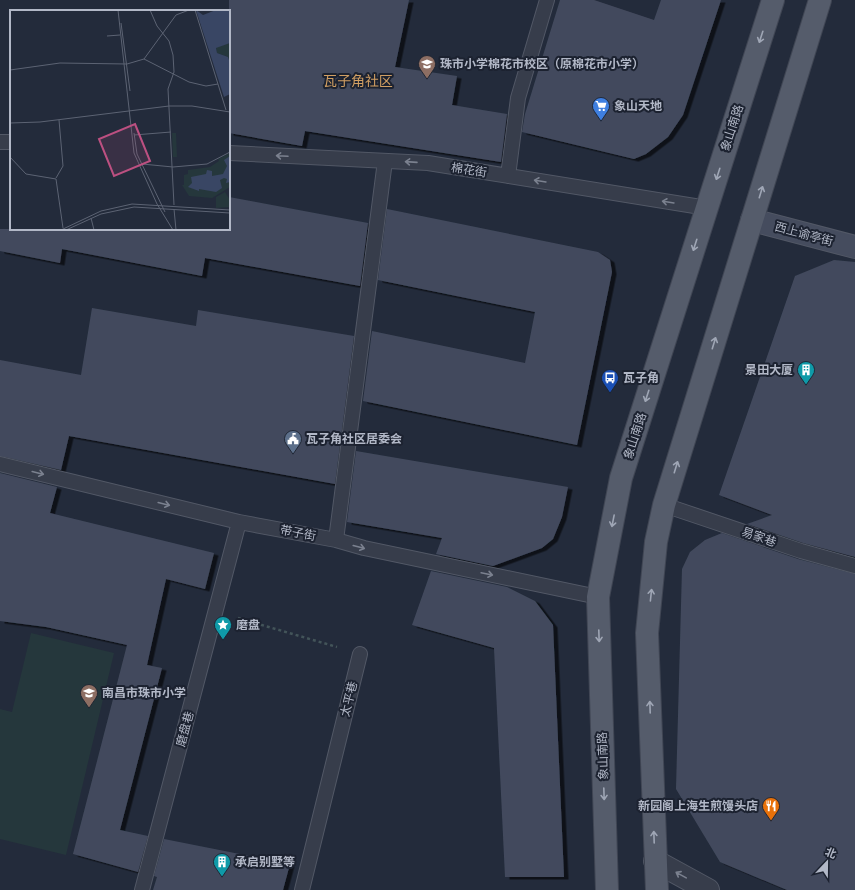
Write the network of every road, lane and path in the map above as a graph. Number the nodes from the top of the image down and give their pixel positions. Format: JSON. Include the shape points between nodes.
{"nodes":[{"id":1,"x":547,"y":0,"type":"edge"},
{"id":2,"x":773,"y":0,"type":"edge"},
{"id":3,"x":820,"y":0,"type":"edge"},
{"id":4,"x":230,"y":153,"type":"edge"},
{"id":5,"x":385,"y":161,"type":"junction"},
{"id":6,"x":508,"y":176,"type":"junction"},
{"id":7,"x":707,"y":208,"type":"junction"},
{"id":8,"x":752,"y":220,"type":"junction"},
{"id":9,"x":855,"y":247,"type":"edge"},
{"id":10,"x":0,"y":464,"type":"edge"},
{"id":11,"x":664,"y":505,"type":"junction"},
{"id":12,"x":239,"y":522,"type":"junction"},
{"id":13,"x":336,"y":540,"type":"junction"},
{"id":14,"x":855,"y":566,"type":"edge"},
{"id":15,"x":598,"y":597,"type":"junction"},
{"id":16,"x":216,"y":612,"type":"junction"},
{"id":17,"x":360,"y":654,"type":"joint"},
{"id":18,"x":655,"y":861,"type":"junction"},
{"id":19,"x":142,"y":890,"type":"edge"},
{"id":20,"x":302,"y":890,"type":"edge"},
{"id":21,"x":607,"y":890,"type":"edge"},
{"id":22,"x":657,"y":890,"type":"edge"},
{"id":23,"x":708,"y":890,"type":"edge"}],
"edges":[{"from":1,"to":6,"type":"lane","via":[[518,98]]},
{"from":2,"to":7,"type":"main road","name":"象山南路","one_way":true},
{"from":8,"to":3,"type":"main road","one_way":true},
{"from":5,"to":4,"type":"lane","name":"棉花街","one_way":true},
{"from":6,"to":5,"type":"lane","name":"棉花街","one_way":true,"via":[[428,163]]},
{"from":5,"to":13,"type":"lane"},
{"from":7,"to":6,"type":"lane","name":"棉花街","one_way":true},
{"from":7,"to":15,"type":"main road","name":"象山南路","one_way":true,"via":[[621,478]]},
{"from":8,"to":9,"type":"street","name":"西上谕亭街"},
{"from":11,"to":8,"type":"main road","one_way":true},
{"from":10,"to":12,"type":"lane","name":"带子街","one_way":true},
{"from":11,"to":14,"type":"lane","name":"易家巷","via":[[801,552]]},
{"from":18,"to":11,"type":"main road","one_way":true,"via":[[647,634],[656,542]]},
{"from":12,"to":13,"type":"lane","name":"带子街"},
{"from":12,"to":16,"type":"lane","name":"磨盘巷"},
{"from":13,"to":15,"type":"lane","name":"带子街","one_way":true,"via":[[371,550]]},
{"from":15,"to":21,"type":"main road","name":"象山南路","one_way":true},
{"from":16,"to":17,"type":"path"},
{"from":16,"to":19,"type":"lane","name":"磨盘巷"},
{"from":17,"to":20,"type":"lane","name":"太平巷"},
{"from":18,"to":22,"type":"main road"},
{"from":23,"to":18,"type":"street","one_way":true}]}
